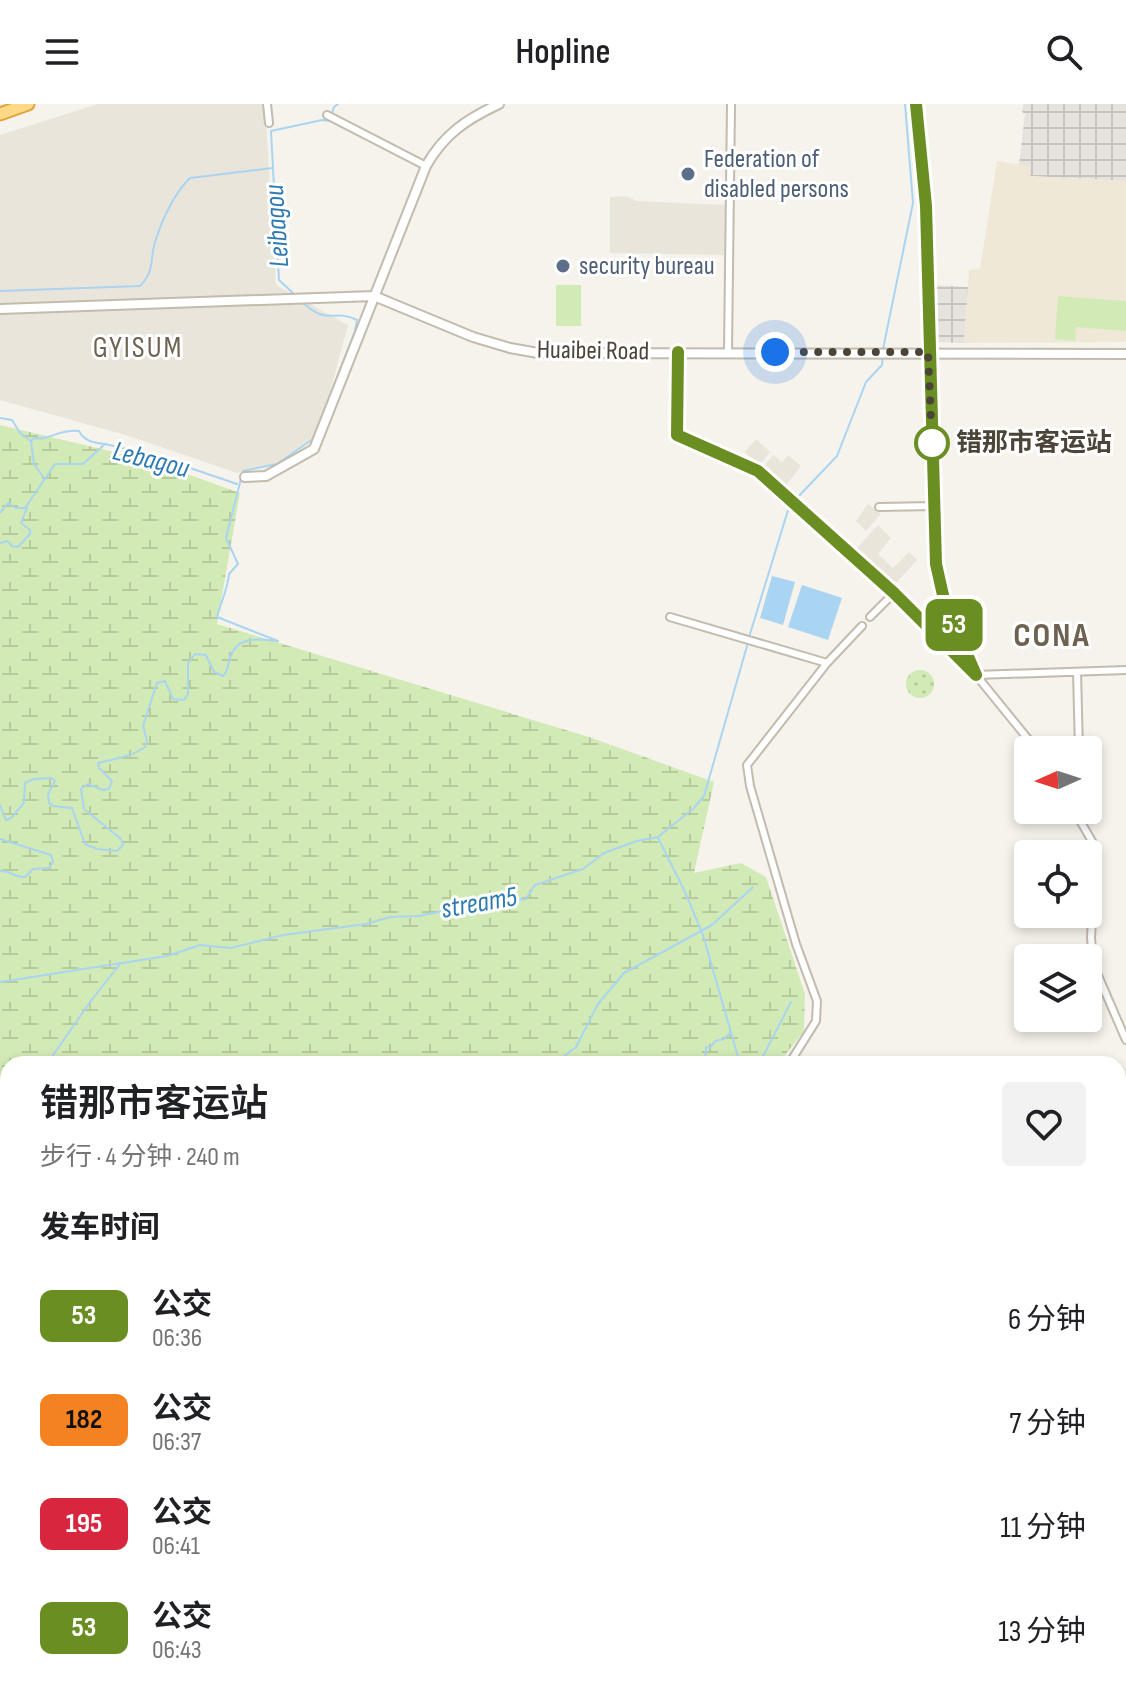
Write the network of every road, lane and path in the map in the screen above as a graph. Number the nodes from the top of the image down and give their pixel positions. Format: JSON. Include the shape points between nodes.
{"nodes":[{"id":1,"x":28,"y":104,"type":"edge"},
{"id":2,"x":267,"y":104,"type":"edge"},
{"id":3,"x":499,"y":104,"type":"edge"},
{"id":4,"x":731,"y":104,"type":"edge"},
{"id":5,"x":916,"y":104,"type":"edge"},
{"id":6,"x":0,"y":114,"type":"edge"},
{"id":7,"x":327,"y":115,"type":"dead end"},
{"id":8,"x":269,"y":123,"type":"dead end"},
{"id":9,"x":426,"y":166,"type":"junction"},
{"id":10,"x":374,"y":296,"type":"junction"},
{"id":11,"x":0,"y":309,"type":"edge"},
{"id":12,"x":678,"y":352,"type":"junction"},
{"id":13,"x":728,"y":352,"type":"junction"},
{"id":14,"x":928,"y":352,"type":"junction"},
{"id":15,"x":1126,"y":354,"type":"edge"},
{"id":16,"x":235,"y":474,"type":"dead end"},
{"id":17,"x":245,"y":477,"type":"joint"},
{"id":18,"x":934,"y":506,"type":"junction"},
{"id":19,"x":879,"y":507,"type":"dead end"},
{"id":20,"x":894,"y":593,"type":"junction"},
{"id":21,"x":670,"y":617,"type":"dead end"},
{"id":22,"x":870,"y":617,"type":"dead end"},
{"id":23,"x":862,"y":626,"type":"dead end"},
{"id":24,"x":827,"y":663,"type":"junction"},
{"id":25,"x":1126,"y":670,"type":"edge"},
{"id":26,"x":1077,"y":672,"type":"junction"},
{"id":27,"x":976,"y":675,"type":"junction"},
{"id":28,"x":1026,"y":736,"type":"edge"},
{"id":29,"x":1079,"y":736,"type":"edge"},
{"id":30,"x":1082,"y":824,"type":"edge"},
{"id":31,"x":1126,"y":1040,"type":"edge"},
{"id":32,"x":794,"y":1056,"type":"edge"}],
"edges":[{"from":1,"to":6,"type":"highway"},
{"from":2,"to":8,"type":"street"},
{"from":3,"to":9,"type":"street","via":[[455,128]]},
{"from":4,"to":13,"type":"street"},
{"from":5,"to":14,"type":"street","via":[[926,206]]},
{"from":7,"to":9,"type":"street"},
{"from":9,"to":10,"type":"street"},
{"from":10,"to":11,"type":"street","name":"Huaibei Road"},
{"from":10,"to":12,"type":"street","name":"Huaibei Road","via":[[510,348],[538,353]]},
{"from":10,"to":17,"type":"street","via":[[314,449],[266,476]]},
{"from":12,"to":13,"type":"street","name":"Huaibei Road"},
{"from":12,"to":20,"type":"street","via":[[677,435],[758,471]]},
{"from":13,"to":14,"type":"street","name":"Huaibei Road"},
{"from":14,"to":15,"type":"street"},
{"from":14,"to":18,"type":"street"},
{"from":16,"to":17,"type":"street"},
{"from":18,"to":19,"type":"street"},
{"from":18,"to":27,"type":"street","via":[[941,590]]},
{"from":20,"to":22,"type":"street"},
{"from":20,"to":27,"type":"street"},
{"from":21,"to":24,"type":"street"},
{"from":23,"to":24,"type":"street"},
{"from":24,"to":32,"type":"street","via":[[747,765],[787,915],[817,1001],[816,1021]]},
{"from":25,"to":26,"type":"street"},
{"from":26,"to":27,"type":"street"},
{"from":26,"to":29,"type":"street"},
{"from":27,"to":28,"type":"street"},
{"from":30,"to":31,"type":"street","via":[[1093,843],[1093,964]]}]}
